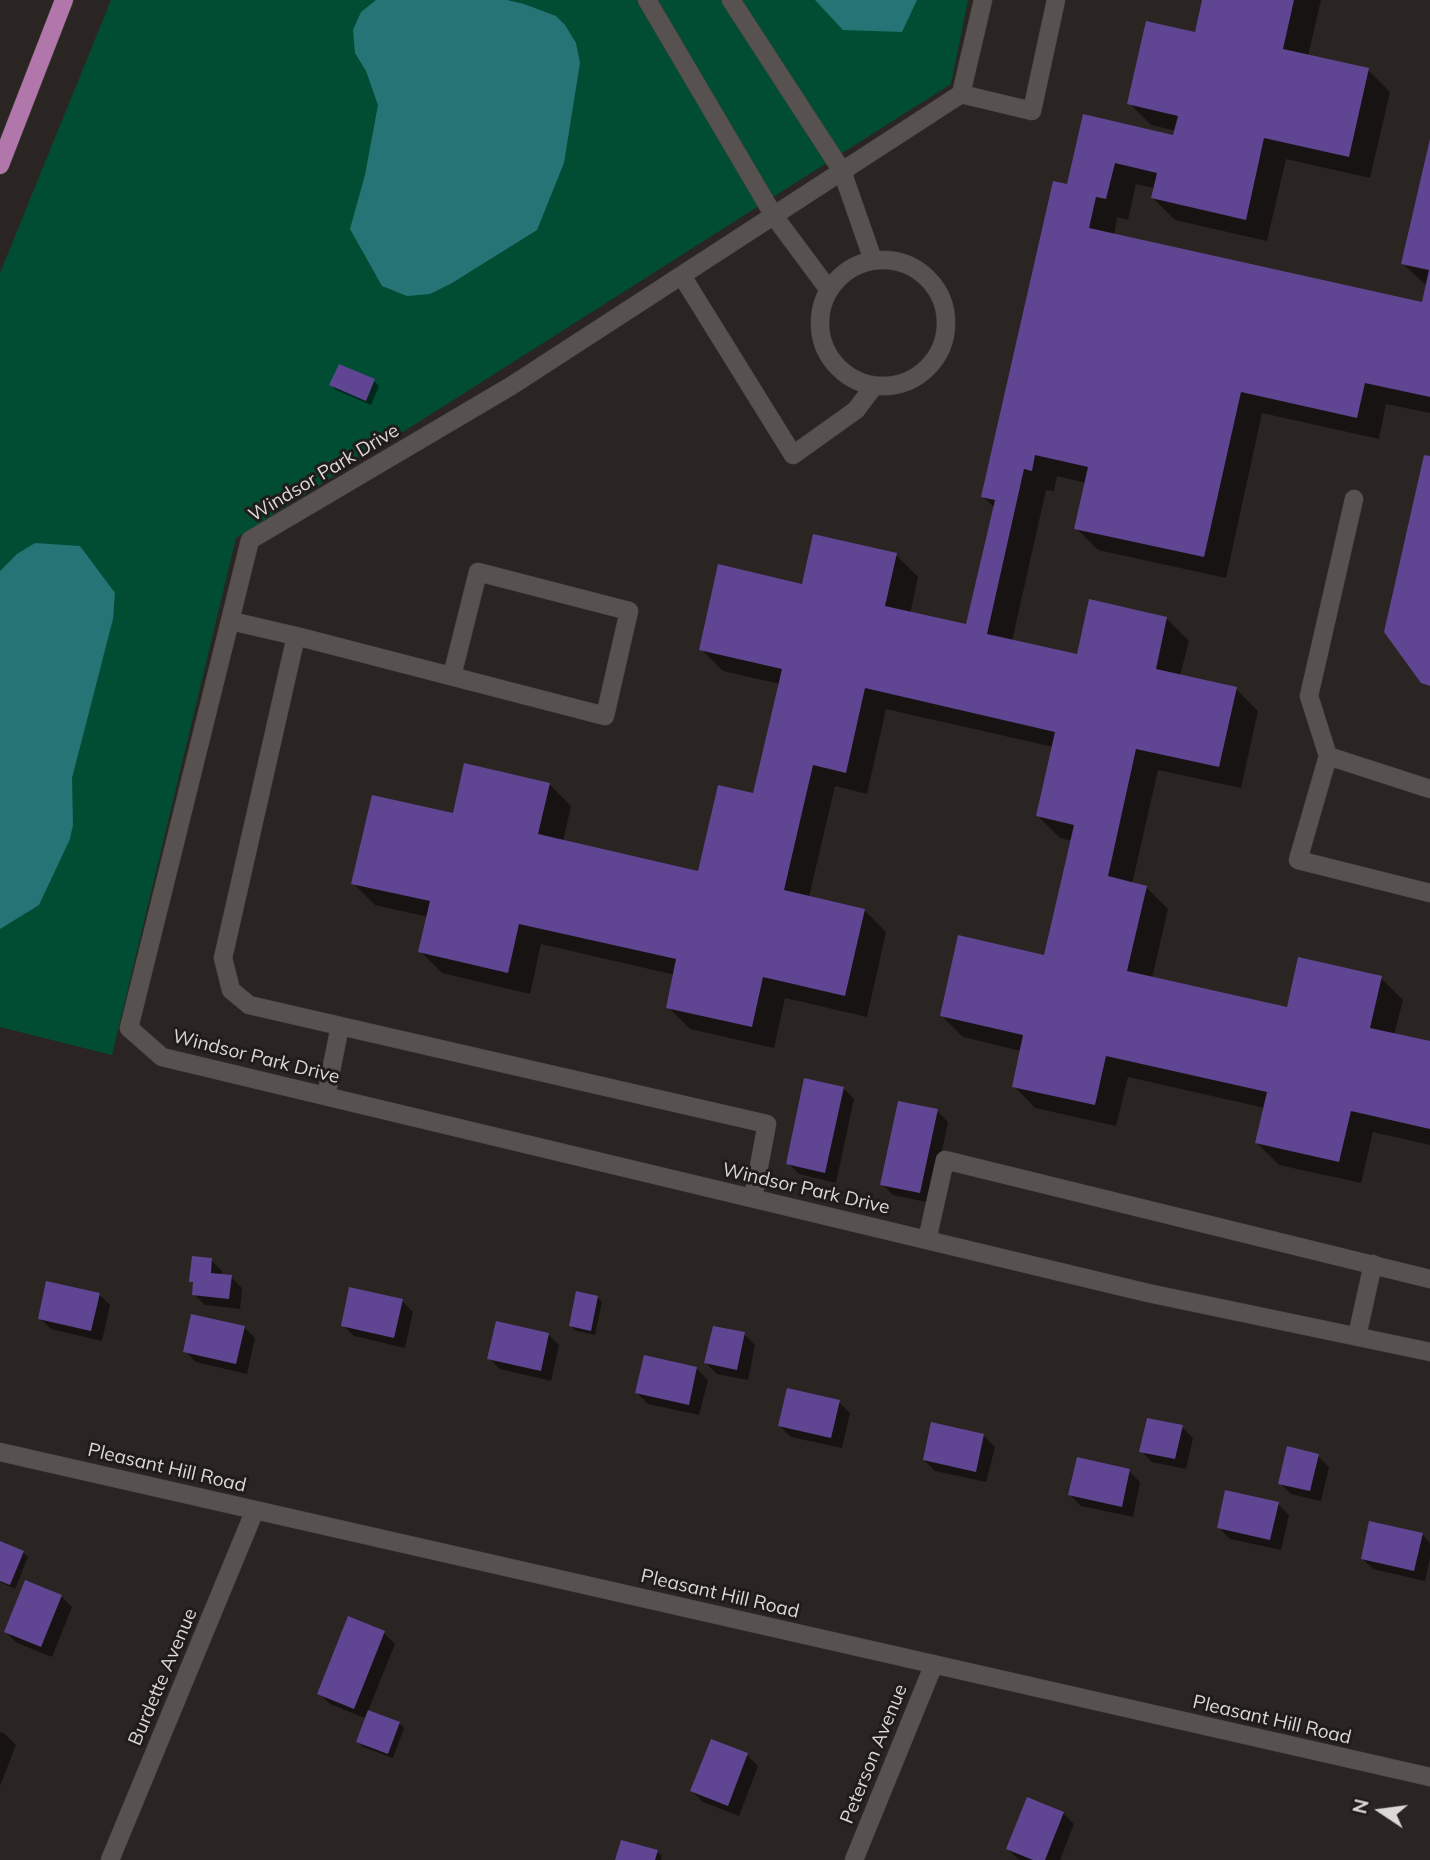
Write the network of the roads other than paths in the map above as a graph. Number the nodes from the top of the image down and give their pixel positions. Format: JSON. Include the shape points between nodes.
{"nodes":[{"id":1,"x":64,"y":0,"type":"edge"},
{"id":2,"x":647,"y":0,"type":"edge"},
{"id":3,"x":732,"y":0,"type":"edge"},
{"id":4,"x":983,"y":0,"type":"edge"},
{"id":5,"x":1056,"y":0,"type":"edge"},
{"id":6,"x":961,"y":94,"type":"junction"},
{"id":7,"x":0,"y":165,"type":"edge"},
{"id":8,"x":842,"y":171,"type":"junction"},
{"id":9,"x":774,"y":216,"type":"junction"},
{"id":10,"x":873,"y":260,"type":"junction"},
{"id":11,"x":682,"y":276,"type":"junction"},
{"id":12,"x":829,"y":290,"type":"junction"},
{"id":13,"x":874,"y":386,"type":"junction"},
{"id":14,"x":1354,"y":499,"type":"dead end"},
{"id":15,"x":230,"y":621,"type":"junction"},
{"id":16,"x":296,"y":636,"type":"junction"},
{"id":17,"x":452,"y":676,"type":"junction"},
{"id":18,"x":1328,"y":756,"type":"junction"},
{"id":19,"x":1430,"y":789,"type":"edge"},
{"id":20,"x":1430,"y":894,"type":"edge"},
{"id":21,"x":341,"y":1026,"type":"junction"},
{"id":22,"x":326,"y":1096,"type":"junction"},
{"id":23,"x":753,"y":1198,"type":"junction"},
{"id":24,"x":927,"y":1240,"type":"junction"},
{"id":25,"x":1373,"y":1264,"type":"junction"},
{"id":26,"x":1430,"y":1279,"type":"edge"},
{"id":27,"x":1357,"y":1336,"type":"junction"},
{"id":28,"x":1430,"y":1352,"type":"edge"},
{"id":29,"x":0,"y":1452,"type":"edge"},
{"id":30,"x":255,"y":1510,"type":"junction"},
{"id":31,"x":934,"y":1664,"type":"junction"},
{"id":32,"x":1430,"y":1777,"type":"edge"},
{"id":33,"x":110,"y":1860,"type":"edge"},
{"id":34,"x":854,"y":1860,"type":"edge"}],
"edges":[{"from":1,"to":7,"type":"main road"},
{"from":2,"to":9,"type":"street"},
{"from":3,"to":8,"type":"street"},
{"from":4,"to":6,"type":"street"},
{"from":5,"to":6,"type":"street","via":[[1032,111]]},
{"from":6,"to":8,"type":"street","name":"Windsor Park Drive"},
{"from":8,"to":9,"type":"street","name":"Windsor Park Drive"},
{"from":8,"to":10,"type":"street"},
{"from":9,"to":11,"type":"street","name":"Windsor Park Drive"},
{"from":9,"to":12,"type":"street"},
{"from":10,"to":12,"type":"street","via":[[840,276]]},
{"from":10,"to":13,"type":"street","via":[[908,265],[923,275],[943,304],[946,322],[936,356],[925,370],[892,386]]},
{"from":11,"to":13,"type":"street","via":[[793,455],[856,410]]},
{"from":11,"to":15,"type":"street","name":"Windsor Park Drive","via":[[511,386],[250,540]]},
{"from":12,"to":13,"type":"street","via":[[819,324],[822,342],[842,371]]},
{"from":14,"to":18,"type":"street","via":[[1309,696]]},
{"from":15,"to":16,"type":"street"},
{"from":15,"to":22,"type":"street","name":"Windsor Park Drive","via":[[129,1028],[162,1057]]},
{"from":16,"to":17,"type":"street"},
{"from":16,"to":21,"type":"street","via":[[223,958],[232,990],[249,1005]]},
{"from":17,"to":17,"type":"street","via":[[605,716],[629,611],[478,572]]},
{"from":18,"to":19,"type":"street"},
{"from":18,"to":20,"type":"street","via":[[1298,860]]},
{"from":21,"to":22,"type":"street"},
{"from":21,"to":23,"type":"street","via":[[767,1125]]},
{"from":22,"to":23,"type":"street","name":"Windsor Park Drive"},
{"from":23,"to":24,"type":"street","name":"Windsor Park Drive"},
{"from":24,"to":25,"type":"street","via":[[945,1160]]},
{"from":24,"to":27,"type":"street","name":"Windsor Park Drive","via":[[1148,1293]]},
{"from":25,"to":26,"type":"street"},
{"from":25,"to":27,"type":"street"},
{"from":27,"to":28,"type":"street","name":"Windsor Park Drive"},
{"from":29,"to":30,"type":"street","name":"Pleasant Hill Road"},
{"from":30,"to":31,"type":"street","name":"Pleasant Hill Road"},
{"from":30,"to":33,"type":"street","name":"Burdette Avenue"},
{"from":31,"to":32,"type":"street","name":"Pleasant Hill Road"},
{"from":31,"to":34,"type":"street","name":"Peterson Avenue"}]}
